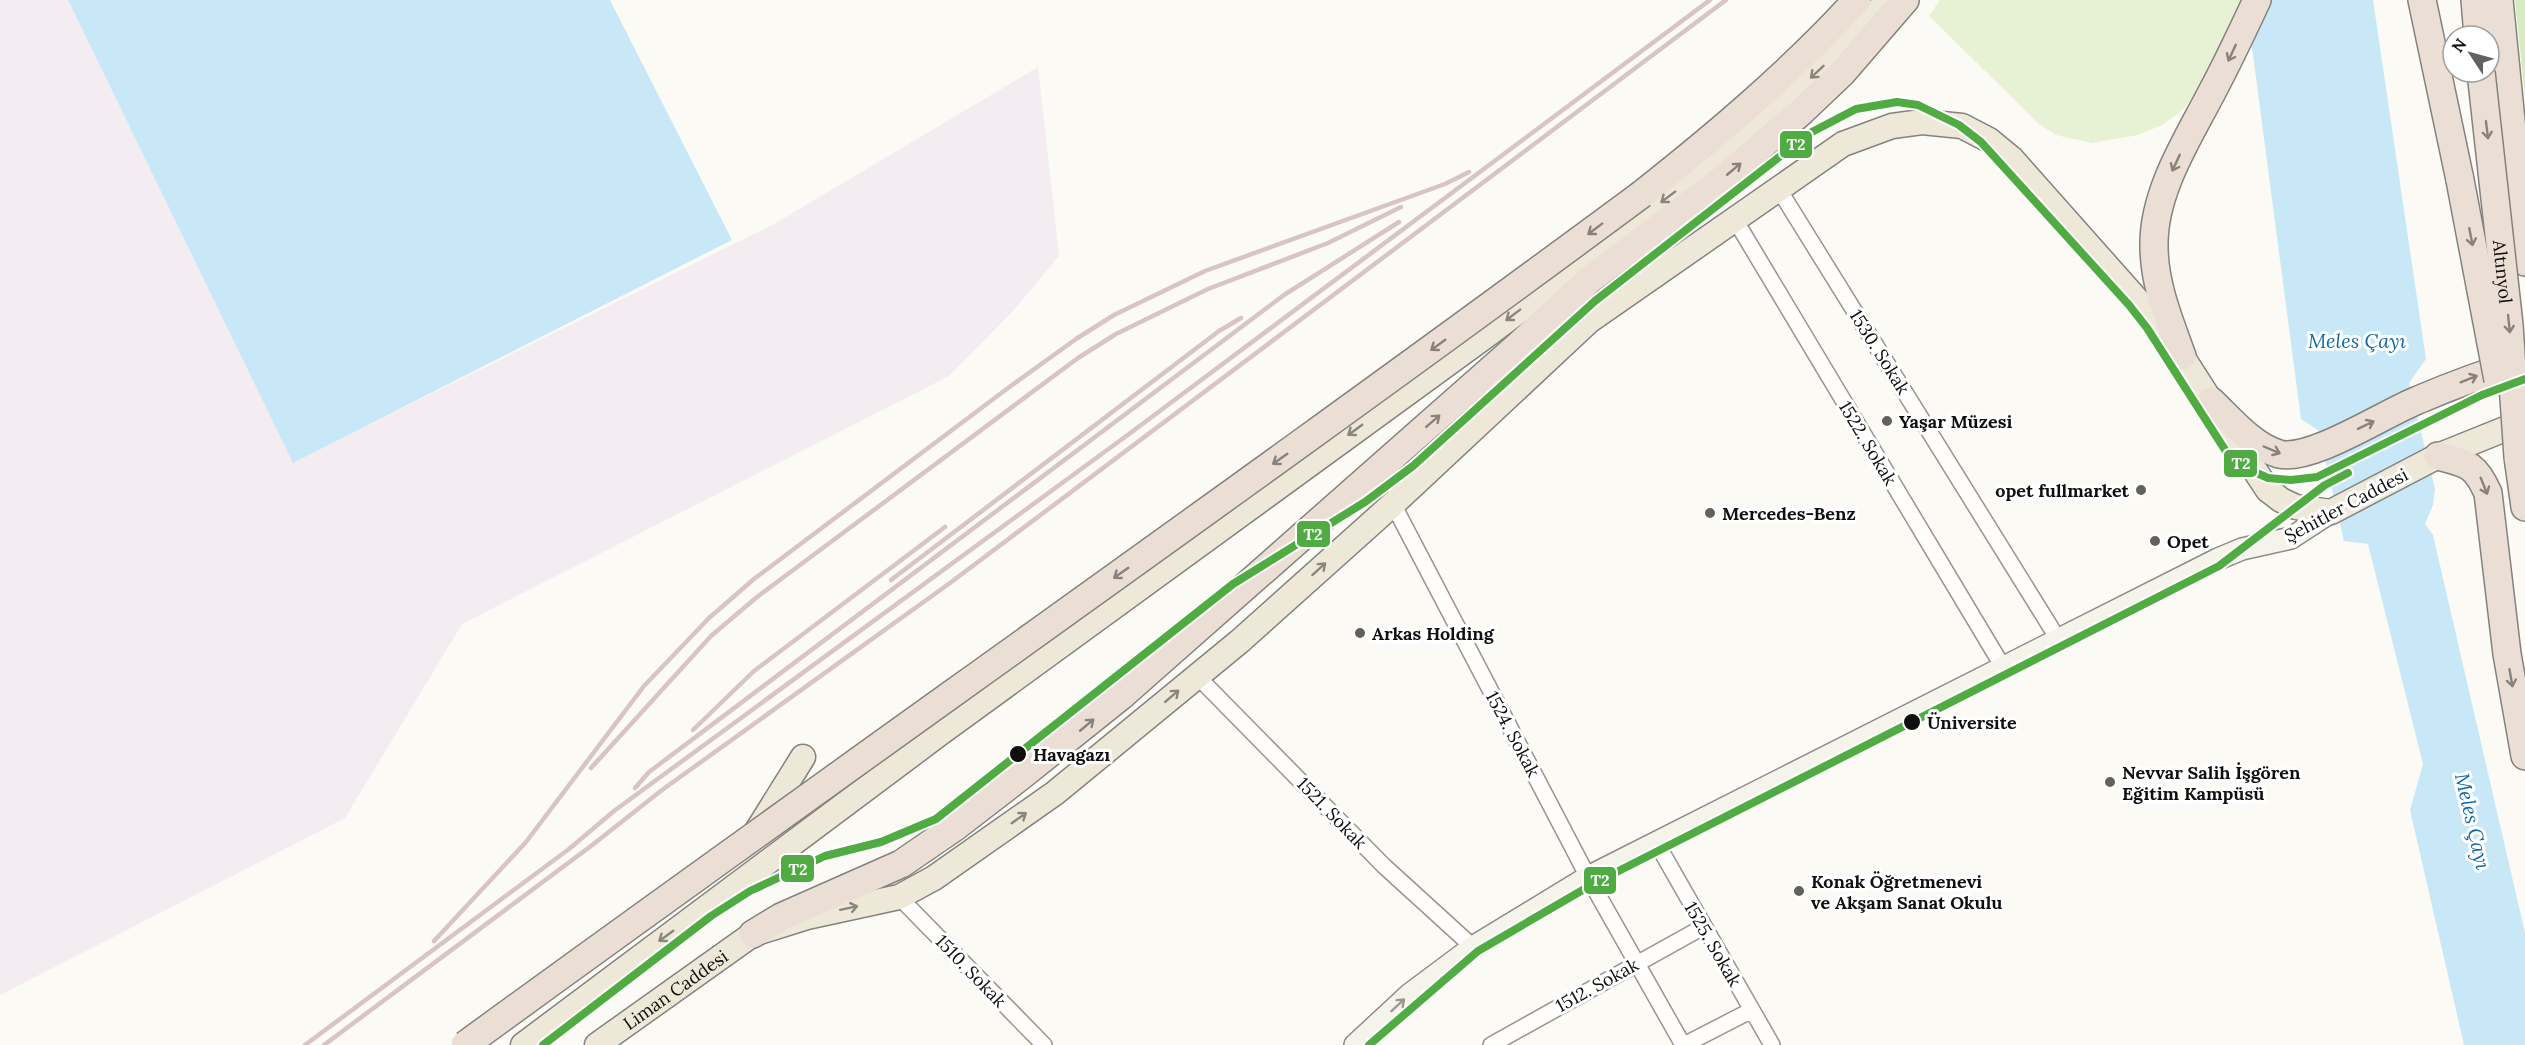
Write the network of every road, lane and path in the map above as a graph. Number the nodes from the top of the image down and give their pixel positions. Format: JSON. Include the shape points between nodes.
{"nodes":[{"id":1,"x":1857,"y":0,"type":"edge"},
{"id":2,"x":1888,"y":0,"type":"edge"},
{"id":3,"x":1905,"y":0,"type":"edge"},
{"id":4,"x":2257,"y":0,"type":"edge"},
{"id":5,"x":2422,"y":0,"type":"edge"},
{"id":6,"x":2475,"y":0,"type":"edge"},
{"id":7,"x":2499,"y":0,"type":"edge"},
{"id":8,"x":2477,"y":24,"type":"edge"},
{"id":9,"x":2482,"y":84,"type":"edge"},
{"id":10,"x":1778,"y":188,"type":"junction"},
{"id":11,"x":1734,"y":218,"type":"junction"},
{"id":12,"x":2525,"y":262,"type":"edge"},
{"id":13,"x":2182,"y":356,"type":"junction"},
{"id":14,"x":2525,"y":361,"type":"edge"},
{"id":15,"x":2211,"y":401,"type":"junction"},
{"id":16,"x":2525,"y":421,"type":"edge"},
{"id":17,"x":2438,"y":456,"type":"junction"},
{"id":18,"x":2518,"y":457,"type":"junction"},
{"id":19,"x":1393,"y":504,"type":"junction"},
{"id":20,"x":2525,"y":507,"type":"edge"},
{"id":21,"x":2331,"y":512,"type":"junction"},
{"id":22,"x":2058,"y":639,"type":"junction"},
{"id":23,"x":2003,"y":667,"type":"junction"},
{"id":24,"x":1196,"y":675,"type":"junction"},
{"id":25,"x":2525,"y":756,"type":"edge"},
{"id":26,"x":803,"y":757,"type":"dead end"},
{"id":27,"x":1656,"y":842,"type":"junction"},
{"id":28,"x":1588,"y":877,"type":"junction"},
{"id":29,"x":899,"y":897,"type":"junction"},
{"id":30,"x":713,"y":902,"type":"junction"},
{"id":31,"x":1703,"y":927,"type":"junction"},
{"id":32,"x":753,"y":934,"type":"junction"},
{"id":33,"x":1473,"y":946,"type":"junction"},
{"id":34,"x":1638,"y":962,"type":"junction"},
{"id":35,"x":1752,"y":1010,"type":"junction"},
{"id":36,"x":465,"y":1045,"type":"edge"},
{"id":37,"x":523,"y":1045,"type":"edge"},
{"id":38,"x":597,"y":1045,"type":"edge"},
{"id":39,"x":1044,"y":1045,"type":"edge"},
{"id":40,"x":1355,"y":1045,"type":"edge"},
{"id":41,"x":1491,"y":1045,"type":"edge"},
{"id":42,"x":1684,"y":1045,"type":"edge"},
{"id":43,"x":1772,"y":1045,"type":"edge"}],
"edges":[{"from":1,"to":36,"type":"highway","one_way":true,"bridge":true,"via":[[1777,82],[1641,194],[1365,399],[737,846]]},
{"from":2,"to":30,"type":"main road","one_way":true,"via":[[1777,109],[1683,186],[1491,332]]},
{"from":32,"to":3,"type":"highway","one_way":true,"via":[[781,917],[901,864],[1012,784],[1121,696],[1588,281],[1762,146],[1842,73]]},
{"from":4,"to":13,"type":"highway","one_way":true,"via":[[2174,166],[2158,209],[2154,245],[2163,303]]},
{"from":5,"to":18,"type":"highway","one_way":true,"bridge":true,"via":[[2503,404]]},
{"from":6,"to":8,"type":"highway"},
{"from":7,"to":12,"type":"highway","name":"Altınyol"},
{"from":9,"to":18,"type":"highway","name":"Altınyol","one_way":true,"bridge":true,"via":[[2509,325]]},
{"from":10,"to":11,"type":"main road","name":"Liman Caddesi"},
{"from":10,"to":13,"type":"main road","name":"Liman Caddesi","via":[[1844,144],[1892,126],[1922,122],[1962,126],[1989,140],[2037,185],[2156,319]]},
{"from":10,"to":22,"type":"street","name":"1530. Sokak"},
{"from":11,"to":19,"type":"main road","name":"Liman Caddesi","via":[[1590,321]]},
{"from":11,"to":23,"type":"street","name":"1522. Sokak"},
{"from":13,"to":15,"type":"main road","name":"Liman Caddesi"},
{"from":15,"to":14,"type":"highway","one_way":true,"via":[[2253,440],[2268,449],[2295,455],[2317,449],[2415,401]]},
{"from":15,"to":21,"type":"main road","name":"Liman Caddesi","via":[[2268,490],[2296,507]]},
{"from":16,"to":17,"type":"main road","name":"Şehitler Caddesi"},
{"from":17,"to":21,"type":"main road","name":"Şehitler Caddesi"},
{"from":17,"to":25,"type":"highway","one_way":true,"via":[[2468,464],[2480,474],[2488,493],[2507,654]]},
{"from":18,"to":20,"type":"highway","name":"Altınyol"},
{"from":24,"to":19,"type":"main road","name":"Liman Caddesi","one_way":true,"via":[[1240,641]]},
{"from":19,"to":28,"type":"street","name":"1524. Sokak"},
{"from":21,"to":22,"type":"street","name":"Şehitler Caddesi","via":[[2291,538],[2224,555]]},
{"from":22,"to":23,"type":"street","name":"Şehitler Caddesi"},
{"from":23,"to":27,"type":"street","name":"Şehitler Caddesi"},
{"from":29,"to":24,"type":"main road","name":"Liman Caddesi","one_way":true,"via":[[934,878],[1055,793]]},
{"from":24,"to":33,"type":"street","name":"1521. Sokak","via":[[1384,866]]},
{"from":26,"to":30,"type":"main road"},
{"from":27,"to":28,"type":"street","name":"Şehitler Caddesi"},
{"from":27,"to":31,"type":"street","name":"1525. Sokak"},
{"from":28,"to":33,"type":"street","name":"Şehitler Caddesi"},
{"from":28,"to":34,"type":"street","name":"1524. Sokak"},
{"from":32,"to":29,"type":"main road","name":"Liman Caddesi","one_way":true,"via":[[807,917]]},
{"from":29,"to":39,"type":"street","name":"1510. Sokak"},
{"from":30,"to":37,"type":"main road","one_way":true},
{"from":31,"to":34,"type":"street","name":"1512. Sokak"},
{"from":31,"to":35,"type":"street","name":"1525. Sokak"},
{"from":32,"to":38,"type":"main road","name":"Liman Caddesi"},
{"from":40,"to":33,"type":"street","name":"Şehitler Caddesi","one_way":true,"via":[[1410,994]]},
{"from":34,"to":41,"type":"street","name":"1512. Sokak"},
{"from":34,"to":42,"type":"street","name":"1524. Sokak"},
{"from":35,"to":42,"type":"street"},
{"from":35,"to":43,"type":"street","name":"1525. Sokak"}]}
